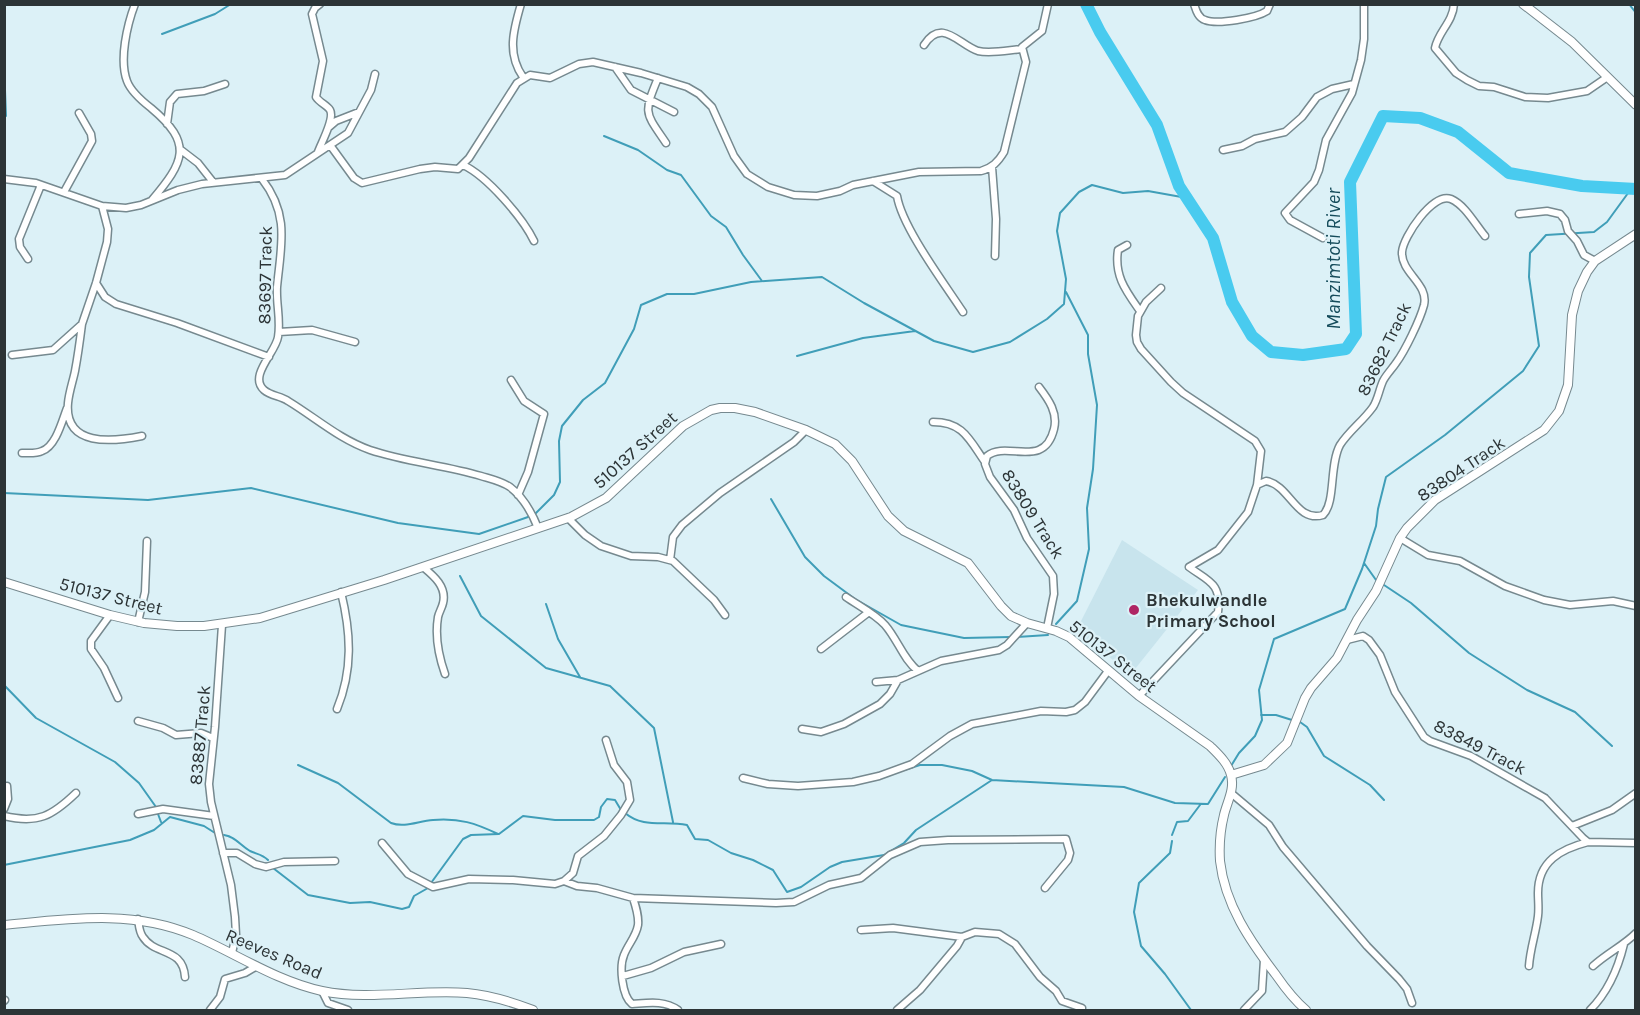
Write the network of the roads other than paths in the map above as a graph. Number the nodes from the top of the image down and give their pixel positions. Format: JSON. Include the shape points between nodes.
{"nodes":[{"id":1,"x":320,"y":4,"type":"edge"},
{"id":2,"x":521,"y":4,"type":"edge"},
{"id":3,"x":1048,"y":4,"type":"edge"},
{"id":4,"x":1194,"y":4,"type":"edge"},
{"id":5,"x":1270,"y":4,"type":"edge"},
{"id":6,"x":1364,"y":4,"type":"edge"},
{"id":7,"x":1454,"y":4,"type":"edge"},
{"id":8,"x":1523,"y":4,"type":"edge"},
{"id":9,"x":134,"y":5,"type":"edge"},
{"id":10,"x":924,"y":45,"type":"dead end"},
{"id":11,"x":1022,"y":49,"type":"junction"},
{"id":12,"x":615,"y":67,"type":"junction"},
{"id":13,"x":375,"y":74,"type":"dead end"},
{"id":14,"x":523,"y":77,"type":"junction"},
{"id":15,"x":658,"y":78,"type":"junction"},
{"id":16,"x":1606,"y":78,"type":"junction"},
{"id":17,"x":225,"y":84,"type":"dead end"},
{"id":18,"x":1354,"y":84,"type":"junction"},
{"id":19,"x":648,"y":100,"type":"junction"},
{"id":20,"x":1635,"y":105,"type":"edge"},
{"id":21,"x":359,"y":112,"type":"junction"},
{"id":22,"x":674,"y":112,"type":"dead end"},
{"id":23,"x":79,"y":113,"type":"dead end"},
{"id":24,"x":167,"y":124,"type":"junction"},
{"id":25,"x":328,"y":128,"type":"junction"},
{"id":26,"x":666,"y":143,"type":"dead end"},
{"id":27,"x":330,"y":145,"type":"junction"},
{"id":28,"x":181,"y":150,"type":"junction"},
{"id":29,"x":1223,"y":150,"type":"dead end"},
{"id":30,"x":317,"y":153,"type":"junction"},
{"id":31,"x":463,"y":165,"type":"junction"},
{"id":32,"x":992,"y":166,"type":"junction"},
{"id":33,"x":4,"y":179,"type":"edge"},
{"id":34,"x":262,"y":179,"type":"junction"},
{"id":35,"x":873,"y":181,"type":"junction"},
{"id":36,"x":213,"y":182,"type":"junction"},
{"id":37,"x":41,"y":185,"type":"junction"},
{"id":38,"x":64,"y":192,"type":"junction"},
{"id":39,"x":152,"y":200,"type":"junction"},
{"id":40,"x":102,"y":206,"type":"junction"},
{"id":41,"x":1519,"y":214,"type":"dead end"},
{"id":42,"x":1485,"y":236,"type":"dead end"},
{"id":43,"x":1634,"y":237,"type":"edge"},
{"id":44,"x":1323,"y":238,"type":"dead end"},
{"id":45,"x":534,"y":241,"type":"dead end"},
{"id":46,"x":1127,"y":246,"type":"dead end"},
{"id":47,"x":995,"y":256,"type":"dead end"},
{"id":48,"x":28,"y":259,"type":"dead end"},
{"id":49,"x":1595,"y":261,"type":"junction"},
{"id":50,"x":96,"y":283,"type":"junction"},
{"id":51,"x":1161,"y":288,"type":"dead end"},
{"id":52,"x":1140,"y":311,"type":"junction"},
{"id":53,"x":963,"y":312,"type":"dead end"},
{"id":54,"x":82,"y":324,"type":"junction"},
{"id":55,"x":279,"y":332,"type":"junction"},
{"id":56,"x":356,"y":342,"type":"dead end"},
{"id":57,"x":12,"y":355,"type":"dead end"},
{"id":58,"x":269,"y":357,"type":"junction"},
{"id":59,"x":511,"y":380,"type":"dead end"},
{"id":60,"x":1039,"y":387,"type":"dead end"},
{"id":61,"x":68,"y":407,"type":"junction"},
{"id":62,"x":933,"y":422,"type":"dead end"},
{"id":63,"x":806,"y":430,"type":"junction"},
{"id":64,"x":142,"y":436,"type":"dead end"},
{"id":65,"x":22,"y":453,"type":"dead end"},
{"id":66,"x":985,"y":462,"type":"junction"},
{"id":67,"x":1257,"y":485,"type":"junction"},
{"id":68,"x":518,"y":495,"type":"junction"},
{"id":69,"x":567,"y":518,"type":"junction"},
{"id":70,"x":538,"y":528,"type":"junction"},
{"id":71,"x":1400,"y":538,"type":"junction"},
{"id":72,"x":147,"y":541,"type":"dead end"},
{"id":73,"x":670,"y":560,"type":"junction"},
{"id":74,"x":423,"y":567,"type":"junction"},
{"id":75,"x":4,"y":582,"type":"edge"},
{"id":76,"x":342,"y":592,"type":"junction"},
{"id":77,"x":846,"y":597,"type":"dead end"},
{"id":78,"x":1635,"y":606,"type":"edge"},
{"id":79,"x":870,"y":612,"type":"junction"},
{"id":80,"x":110,"y":615,"type":"junction"},
{"id":81,"x":725,"y":615,"type":"dead end"},
{"id":82,"x":1357,"y":620,"type":"junction"},
{"id":83,"x":138,"y":622,"type":"junction"},
{"id":84,"x":1027,"y":623,"type":"junction"},
{"id":85,"x":222,"y":625,"type":"junction"},
{"id":86,"x":1047,"y":628,"type":"junction"},
{"id":87,"x":1362,"y":636,"type":"junction"},
{"id":88,"x":1347,"y":640,"type":"junction"},
{"id":89,"x":821,"y":648,"type":"dead end"},
{"id":90,"x":1108,"y":671,"type":"junction"},
{"id":91,"x":918,"y":672,"type":"junction"},
{"id":92,"x":445,"y":674,"type":"dead end"},
{"id":93,"x":898,"y":681,"type":"junction"},
{"id":94,"x":876,"y":682,"type":"dead end"},
{"id":95,"x":1139,"y":696,"type":"junction"},
{"id":96,"x":118,"y":698,"type":"dead end"},
{"id":97,"x":337,"y":710,"type":"dead end"},
{"id":98,"x":138,"y":721,"type":"dead end"},
{"id":99,"x":802,"y":729,"type":"dead end"},
{"id":100,"x":213,"y":738,"type":"junction"},
{"id":101,"x":606,"y":740,"type":"dead end"},
{"id":102,"x":1231,"y":775,"type":"junction"},
{"id":103,"x":743,"y":778,"type":"dead end"},
{"id":104,"x":7,"y":786,"type":"dead end"},
{"id":105,"x":76,"y":793,"type":"dead end"},
{"id":106,"x":1231,"y":793,"type":"junction"},
{"id":107,"x":1635,"y":793,"type":"edge"},
{"id":108,"x":4,"y":809,"type":"edge"},
{"id":109,"x":138,"y":814,"type":"dead end"},
{"id":110,"x":4,"y":816,"type":"edge"},
{"id":111,"x":214,"y":816,"type":"junction"},
{"id":112,"x":1572,"y":826,"type":"junction"},
{"id":113,"x":1588,"y":842,"type":"junction"},
{"id":114,"x":382,"y":843,"type":"dead end"},
{"id":115,"x":1635,"y":843,"type":"edge"},
{"id":116,"x":223,"y":853,"type":"junction"},
{"id":117,"x":335,"y":861,"type":"dead end"},
{"id":118,"x":564,"y":881,"type":"junction"},
{"id":119,"x":1045,"y":888,"type":"dead end"},
{"id":120,"x":633,"y":898,"type":"junction"},
{"id":121,"x":138,"y":919,"type":"junction"},
{"id":122,"x":4,"y":925,"type":"edge"},
{"id":123,"x":861,"y":930,"type":"dead end"},
{"id":124,"x":1635,"y":933,"type":"edge"},
{"id":125,"x":961,"y":940,"type":"junction"},
{"id":126,"x":721,"y":944,"type":"dead end"},
{"id":127,"x":1624,"y":944,"type":"junction"},
{"id":128,"x":232,"y":953,"type":"junction"},
{"id":129,"x":1264,"y":960,"type":"junction"},
{"id":130,"x":257,"y":966,"type":"junction"},
{"id":131,"x":1529,"y":966,"type":"dead end"},
{"id":132,"x":1593,"y":966,"type":"dead end"},
{"id":133,"x":623,"y":976,"type":"junction"},
{"id":134,"x":185,"y":977,"type":"dead end"},
{"id":135,"x":322,"y":991,"type":"junction"},
{"id":136,"x":218,"y":1002,"type":"junction"},
{"id":137,"x":1412,"y":1003,"type":"dead end"},
{"id":138,"x":1082,"y":1008,"type":"dead end"},
{"id":139,"x":210,"y":1011,"type":"edge"},
{"id":140,"x":216,"y":1011,"type":"edge"},
{"id":141,"x":348,"y":1011,"type":"edge"},
{"id":142,"x":533,"y":1011,"type":"edge"},
{"id":143,"x":678,"y":1011,"type":"edge"},
{"id":144,"x":897,"y":1011,"type":"edge"},
{"id":145,"x":1244,"y":1011,"type":"edge"},
{"id":146,"x":1305,"y":1011,"type":"edge"},
{"id":147,"x":1590,"y":1011,"type":"edge"}],
"edges":[{"from":1,"to":25,"type":"street","via":[[312,14],[323,61],[316,97],[330,111]]},
{"from":2,"to":14,"type":"street","via":[[512,54]]},
{"from":3,"to":11,"type":"street","via":[[1042,31]]},
{"from":4,"to":5,"type":"street","via":[[1205,20],[1218,22],[1259,16]]},
{"from":6,"to":18,"type":"street","via":[[1364,39]]},
{"from":7,"to":16,"type":"street","via":[[1451,19],[1435,48],[1456,73],[1472,83],[1526,97],[1548,98],[1587,91]]},
{"from":8,"to":16,"type":"street","via":[[1572,42]]},
{"from":9,"to":24,"type":"street","via":[[126,37],[126,80]]},
{"from":10,"to":11,"type":"street","via":[[939,33],[951,35],[978,51]]},
{"from":11,"to":32,"type":"street","via":[[1026,63],[1019,96],[1004,152]]},
{"from":12,"to":14,"type":"street","via":[[584,63],[553,78]]},
{"from":12,"to":15,"type":"street"},
{"from":12,"to":19,"type":"street","via":[[627,86]]},
{"from":13,"to":21,"type":"street"},
{"from":14,"to":31,"type":"street"},
{"from":15,"to":19,"type":"street"},
{"from":15,"to":35,"type":"street","via":[[692,89],[709,103],[734,156],[756,181],[775,190],[807,196]]},
{"from":16,"to":20,"type":"street"},
{"from":17,"to":24,"type":"street","via":[[177,94],[170,102]]},
{"from":18,"to":29,"type":"street","via":[[1317,97],[1285,132]]},
{"from":18,"to":44,"type":"street","via":[[1326,140],[1314,182],[1286,213],[1290,220]]},
{"from":19,"to":22,"type":"street"},
{"from":19,"to":26,"type":"street","via":[[648,116]]},
{"from":21,"to":25,"type":"street"},
{"from":21,"to":27,"type":"street","via":[[347,135]]},
{"from":23,"to":38,"type":"street","via":[[92,141]]},
{"from":24,"to":28,"type":"street"},
{"from":25,"to":30,"type":"street"},
{"from":27,"to":30,"type":"street"},
{"from":27,"to":31,"type":"street","via":[[362,183],[420,169],[454,169]]},
{"from":28,"to":36,"type":"street"},
{"from":28,"to":39,"type":"street","via":[[172,174]]},
{"from":30,"to":34,"type":"street","via":[[287,174]]},
{"from":31,"to":45,"type":"street","via":[[496,189]]},
{"from":32,"to":35,"type":"street","via":[[971,172],[919,172]]},
{"from":32,"to":47,"type":"street"},
{"from":33,"to":37,"type":"street"},
{"from":34,"to":36,"type":"street"},
{"from":34,"to":55,"type":"street","name":"83697 Track","via":[[276,200],[282,228],[277,286]]},
{"from":35,"to":53,"type":"street","via":[[897,196],[909,227]]},
{"from":36,"to":39,"type":"street"},
{"from":37,"to":38,"type":"street"},
{"from":37,"to":48,"type":"street","via":[[19,239]]},
{"from":38,"to":40,"type":"street"},
{"from":39,"to":40,"type":"street","via":[[126,208]]},
{"from":40,"to":50,"type":"street","via":[[107,242]]},
{"from":41,"to":49,"type":"street","via":[[1560,214],[1584,255]]},
{"from":42,"to":67,"type":"street","name":"83682 Track","via":[[1463,209],[1446,198],[1433,203],[1406,238],[1403,262],[1423,292],[1424,305],[1373,406],[1338,450],[1329,509],[1323,515],[1309,516],[1273,482]]},
{"from":43,"to":49,"type":"street","name":"83804 Track"},
{"from":46,"to":52,"type":"street","via":[[1118,250],[1118,276]]},
{"from":49,"to":71,"type":"street","name":"83804 Track","via":[[1578,291],[1574,307],[1568,385],[1559,411],[1544,430],[1435,500]]},
{"from":50,"to":54,"type":"street"},
{"from":50,"to":58,"type":"street","via":[[105,297],[116,304]]},
{"from":51,"to":52,"type":"street"},
{"from":52,"to":67,"type":"street","via":[[1137,342],[1147,356],[1183,393],[1259,446]]},
{"from":54,"to":57,"type":"street","via":[[53,350]]},
{"from":54,"to":61,"type":"street"},
{"from":55,"to":56,"type":"street","via":[[312,330]]},
{"from":55,"to":58,"type":"street","name":"83697 Track"},
{"from":58,"to":68,"type":"street","name":"83697 Track","via":[[259,376],[262,389],[287,400],[344,440],[382,454],[489,478]]},
{"from":59,"to":68,"type":"street","via":[[524,401],[544,414]]},
{"from":60,"to":66,"type":"street","name":"83809 Track","via":[[1051,404],[1056,422],[1047,444],[1027,453],[993,452]]},
{"from":61,"to":64,"type":"street","via":[[72,426],[83,436]]},
{"from":61,"to":65,"type":"street","via":[[48,448]]},
{"from":62,"to":66,"type":"street","via":[[958,427]]},
{"from":63,"to":69,"type":"street","name":"510137 Street","via":[[744,410],[711,410],[683,426],[606,498]]},
{"from":63,"to":73,"type":"street","via":[[682,525],[673,537]]},
{"from":63,"to":84,"type":"street","name":"510137 Street","via":[[842,450],[898,526],[971,566],[1007,612]]},
{"from":66,"to":86,"type":"street","name":"83809 Track","via":[[995,485],[1052,573],[1054,586]]},
{"from":67,"to":95,"type":"street","via":[[1248,512],[1218,550],[1189,567],[1215,587],[1218,612]]},
{"from":68,"to":70,"type":"street","name":"83697 Track"},
{"from":69,"to":70,"type":"street","name":"510137 Street"},
{"from":69,"to":73,"type":"street","via":[[601,546],[631,556]]},
{"from":70,"to":74,"type":"street","name":"510137 Street"},
{"from":71,"to":78,"type":"street","via":[[1428,555],[1460,561],[1505,586],[1544,600],[1570,605],[1613,601]]},
{"from":71,"to":82,"type":"street","name":"83804 Track","via":[[1376,591]]},
{"from":72,"to":83,"type":"street","via":[[145,592]]},
{"from":73,"to":81,"type":"street"},
{"from":74,"to":76,"type":"street","name":"510137 Street"},
{"from":74,"to":92,"type":"street","via":[[443,592],[437,635]]},
{"from":75,"to":80,"type":"street","name":"510137 Street"},
{"from":76,"to":85,"type":"street","name":"510137 Street"},
{"from":76,"to":97,"type":"street","via":[[350,646],[348,672]]},
{"from":77,"to":79,"type":"street"},
{"from":79,"to":89,"type":"street"},
{"from":79,"to":91,"type":"street","via":[[884,623]]},
{"from":80,"to":83,"type":"street","name":"510137 Street"},
{"from":80,"to":96,"type":"street","via":[[96,632],[91,651]]},
{"from":82,"to":87,"type":"street"},
{"from":82,"to":88,"type":"street","name":"83804 Track"},
{"from":83,"to":85,"type":"street","name":"510137 Street"},
{"from":84,"to":86,"type":"street","name":"510137 Street"},
{"from":84,"to":91,"type":"street","via":[[999,651],[941,661]]},
{"from":85,"to":100,"type":"street","name":"83887 Track"},
{"from":86,"to":90,"type":"street","name":"510137 Street","via":[[1069,637]]},
{"from":87,"to":88,"type":"street"},
{"from":87,"to":112,"type":"street","name":"83849 Track","via":[[1380,656],[1395,692],[1424,737],[1471,756],[1545,798]]},
{"from":88,"to":102,"type":"street","name":"83804 Track","via":[[1311,688],[1281,750],[1264,765]]},
{"from":90,"to":95,"type":"street","name":"510137 Street"},
{"from":90,"to":103,"type":"street","via":[[1075,710],[1041,711],[972,724],[912,764],[879,776],[798,786]]},
{"from":91,"to":93,"type":"street"},
{"from":93,"to":94,"type":"street"},
{"from":93,"to":99,"type":"street","via":[[879,704],[844,724],[821,732]]},
{"from":95,"to":102,"type":"street","name":"510137 Street","via":[[1209,746]]},
{"from":98,"to":100,"type":"street","via":[[176,735],[201,733]]},
{"from":100,"to":111,"type":"street","name":"83887 Track","via":[[209,784]]},
{"from":101,"to":118,"type":"street","via":[[614,765],[627,782],[630,800],[604,836],[578,856],[573,873]]},
{"from":102,"to":106,"type":"street"},
{"from":104,"to":108,"type":"street"},
{"from":105,"to":110,"type":"street","via":[[44,816],[20,820]]},
{"from":106,"to":129,"type":"street","via":[[1220,835],[1220,864],[1234,912]]},
{"from":106,"to":137,"type":"street","via":[[1269,825],[1310,879],[1399,979]]},
{"from":107,"to":112,"type":"street","via":[[1612,810]]},
{"from":109,"to":111,"type":"street","via":[[163,809]]},
{"from":111,"to":116,"type":"street","name":"83887 Track"},
{"from":112,"to":113,"type":"street","name":"83849 Track"},
{"from":113,"to":115,"type":"street"},
{"from":113,"to":131,"type":"street","via":[[1571,846],[1550,859],[1542,872]]},
{"from":114,"to":118,"type":"street","via":[[408,874],[433,887],[469,879],[555,884]]},
{"from":116,"to":117,"type":"street","via":[[237,853],[263,866]]},
{"from":116,"to":128,"type":"street","name":"83887 Track","via":[[235,916]]},
{"from":118,"to":120,"type":"street"},
{"from":119,"to":120,"type":"street","via":[[1070,854],[1066,839],[920,842],[890,855],[861,878],[829,885],[786,903]]},
{"from":120,"to":133,"type":"street","via":[[638,924],[622,957]]},
{"from":121,"to":122,"type":"street","name":"Reeves Road","via":[[99,917]]},
{"from":121,"to":128,"type":"street","name":"Reeves Road","via":[[178,929]]},
{"from":121,"to":134,"type":"street","via":[[144,939],[182,963]]},
{"from":123,"to":125,"type":"street","via":[[893,928]]},
{"from":124,"to":127,"type":"street"},
{"from":125,"to":138,"type":"street","via":[[978,932],[999,934],[1023,951],[1062,1001]]},
{"from":125,"to":144,"type":"street","via":[[920,990]]},
{"from":126,"to":133,"type":"street","via":[[684,952]]},
{"from":127,"to":132,"type":"street"},
{"from":127,"to":147,"type":"street","via":[[1615,974]]},
{"from":128,"to":130,"type":"street","name":"Reeves Road"},
{"from":129,"to":145,"type":"street","via":[[1262,992]]},
{"from":129,"to":146,"type":"street"},
{"from":130,"to":135,"type":"street","name":"Reeves Road"},
{"from":130,"to":136,"type":"street","via":[[225,979]]},
{"from":133,"to":143,"type":"street","via":[[630,1003],[665,1004]]},
{"from":135,"to":141,"type":"street","via":[[328,1003]]},
{"from":135,"to":142,"type":"street","name":"Reeves Road","via":[[374,996],[466,993]]},
{"from":136,"to":139,"type":"street"},
{"from":136,"to":140,"type":"street"}]}
